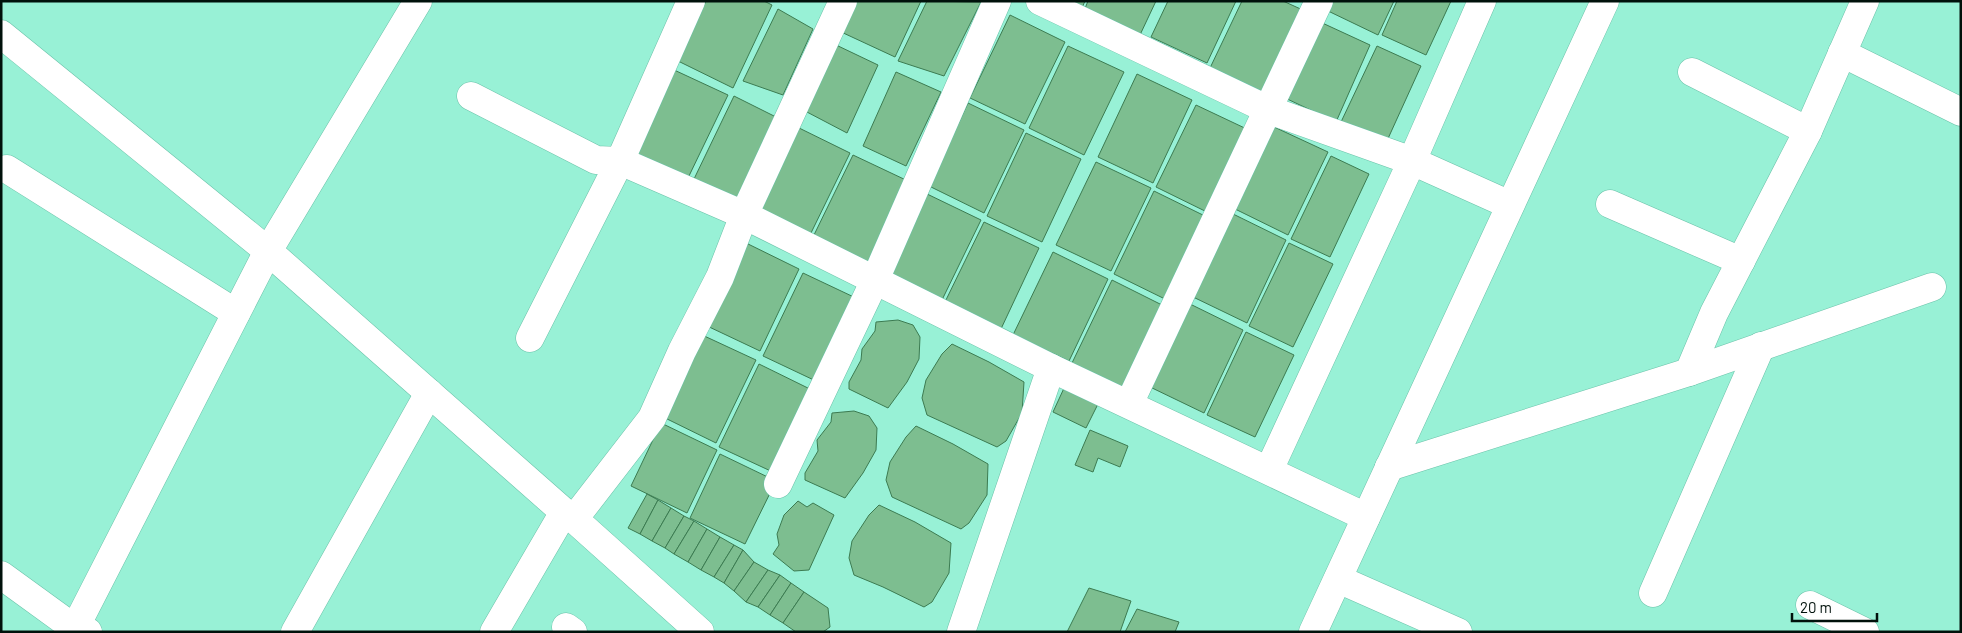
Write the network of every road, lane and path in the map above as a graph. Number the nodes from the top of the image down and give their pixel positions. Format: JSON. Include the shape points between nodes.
{"nodes":[{"id":1,"x":691,"y":1,"type":"edge"},
{"id":2,"x":843,"y":1,"type":"edge"},
{"id":3,"x":997,"y":1,"type":"edge"},
{"id":4,"x":1040,"y":1,"type":"edge"},
{"id":5,"x":1319,"y":1,"type":"edge"},
{"id":6,"x":1482,"y":1,"type":"edge"},
{"id":7,"x":1605,"y":1,"type":"edge"},
{"id":8,"x":1864,"y":1,"type":"edge"},
{"id":9,"x":415,"y":2,"type":"edge"},
{"id":10,"x":1,"y":34,"type":"edge"},
{"id":11,"x":1842,"y":53,"type":"junction"},
{"id":12,"x":1692,"y":72,"type":"dead end"},
{"id":13,"x":470,"y":96,"type":"dead end"},
{"id":14,"x":1269,"y":110,"type":"junction"},
{"id":15,"x":1961,"y":112,"type":"edge"},
{"id":16,"x":1808,"y":131,"type":"junction"},
{"id":17,"x":620,"y":161,"type":"junction"},
{"id":18,"x":1412,"y":161,"type":"junction"},
{"id":19,"x":7,"y":169,"type":"dead end"},
{"id":20,"x":1610,"y":204,"type":"dead end"},
{"id":21,"x":1510,"y":205,"type":"junction"},
{"id":22,"x":744,"y":215,"type":"junction"},
{"id":23,"x":268,"y":251,"type":"junction"},
{"id":24,"x":1741,"y":261,"type":"junction"},
{"id":25,"x":875,"y":280,"type":"junction"},
{"id":26,"x":1932,"y":287,"type":"dead end"},
{"id":27,"x":236,"y":314,"type":"junction"},
{"id":28,"x":530,"y":338,"type":"dead end"},
{"id":29,"x":1761,"y":346,"type":"junction"},
{"id":30,"x":1051,"y":368,"type":"junction"},
{"id":31,"x":1688,"y":372,"type":"junction"},
{"id":32,"x":429,"y":393,"type":"junction"},
{"id":33,"x":1129,"y":404,"type":"junction"},
{"id":34,"x":1389,"y":467,"type":"junction"},
{"id":35,"x":1269,"y":470,"type":"junction"},
{"id":36,"x":778,"y":484,"type":"dead end"},
{"id":37,"x":569,"y":516,"type":"junction"},
{"id":38,"x":1366,"y":517,"type":"junction"},
{"id":39,"x":1,"y":574,"type":"edge"},
{"id":40,"x":1338,"y":579,"type":"junction"},
{"id":41,"x":1652,"y":593,"type":"dead end"},
{"id":42,"x":1810,"y":605,"type":"dead end"},
{"id":43,"x":78,"y":630,"type":"edge"},
{"id":44,"x":295,"y":632,"type":"edge"},
{"id":45,"x":494,"y":632,"type":"edge"},
{"id":46,"x":700,"y":632,"type":"edge"},
{"id":47,"x":961,"y":632,"type":"edge"},
{"id":48,"x":1314,"y":632,"type":"edge"},
{"id":49,"x":1458,"y":632,"type":"edge"},
{"id":50,"x":1865,"y":632,"type":"edge"}],
"edges":[{"from":1,"to":17,"type":"street"},
{"from":2,"to":22,"type":"street"},
{"from":3,"to":25,"type":"street"},
{"from":4,"to":14,"type":"street"},
{"from":5,"to":14,"type":"street"},
{"from":6,"to":18,"type":"street"},
{"from":7,"to":21,"type":"street"},
{"from":8,"to":11,"type":"street"},
{"from":9,"to":23,"type":"street"},
{"from":10,"to":23,"type":"street"},
{"from":11,"to":15,"type":"street"},
{"from":11,"to":16,"type":"street"},
{"from":12,"to":16,"type":"street"},
{"from":13,"to":17,"type":"street","via":[[596,160]]},
{"from":14,"to":18,"type":"street"},
{"from":14,"to":33,"type":"street"},
{"from":16,"to":24,"type":"street"},
{"from":17,"to":22,"type":"street"},
{"from":17,"to":28,"type":"street"},
{"from":18,"to":21,"type":"street"},
{"from":18,"to":35,"type":"street"},
{"from":19,"to":27,"type":"street"},
{"from":20,"to":24,"type":"street"},
{"from":21,"to":34,"type":"street"},
{"from":22,"to":25,"type":"street"},
{"from":22,"to":37,"type":"street","via":[[720,277],[652,418]]},
{"from":23,"to":27,"type":"street"},
{"from":23,"to":32,"type":"street"},
{"from":24,"to":31,"type":"street"},
{"from":25,"to":30,"type":"street"},
{"from":25,"to":36,"type":"street"},
{"from":26,"to":29,"type":"street"},
{"from":27,"to":43,"type":"street"},
{"from":29,"to":31,"type":"street"},
{"from":29,"to":41,"type":"street"},
{"from":30,"to":33,"type":"street"},
{"from":30,"to":47,"type":"street"},
{"from":31,"to":34,"type":"street"},
{"from":32,"to":37,"type":"street"},
{"from":32,"to":44,"type":"street"},
{"from":33,"to":35,"type":"street"},
{"from":34,"to":38,"type":"street"},
{"from":35,"to":38,"type":"street"},
{"from":37,"to":45,"type":"street"},
{"from":37,"to":46,"type":"street"},
{"from":38,"to":40,"type":"street"},
{"from":39,"to":43,"type":"street"},
{"from":40,"to":48,"type":"street"},
{"from":40,"to":49,"type":"street"},
{"from":42,"to":50,"type":"street"}]}
